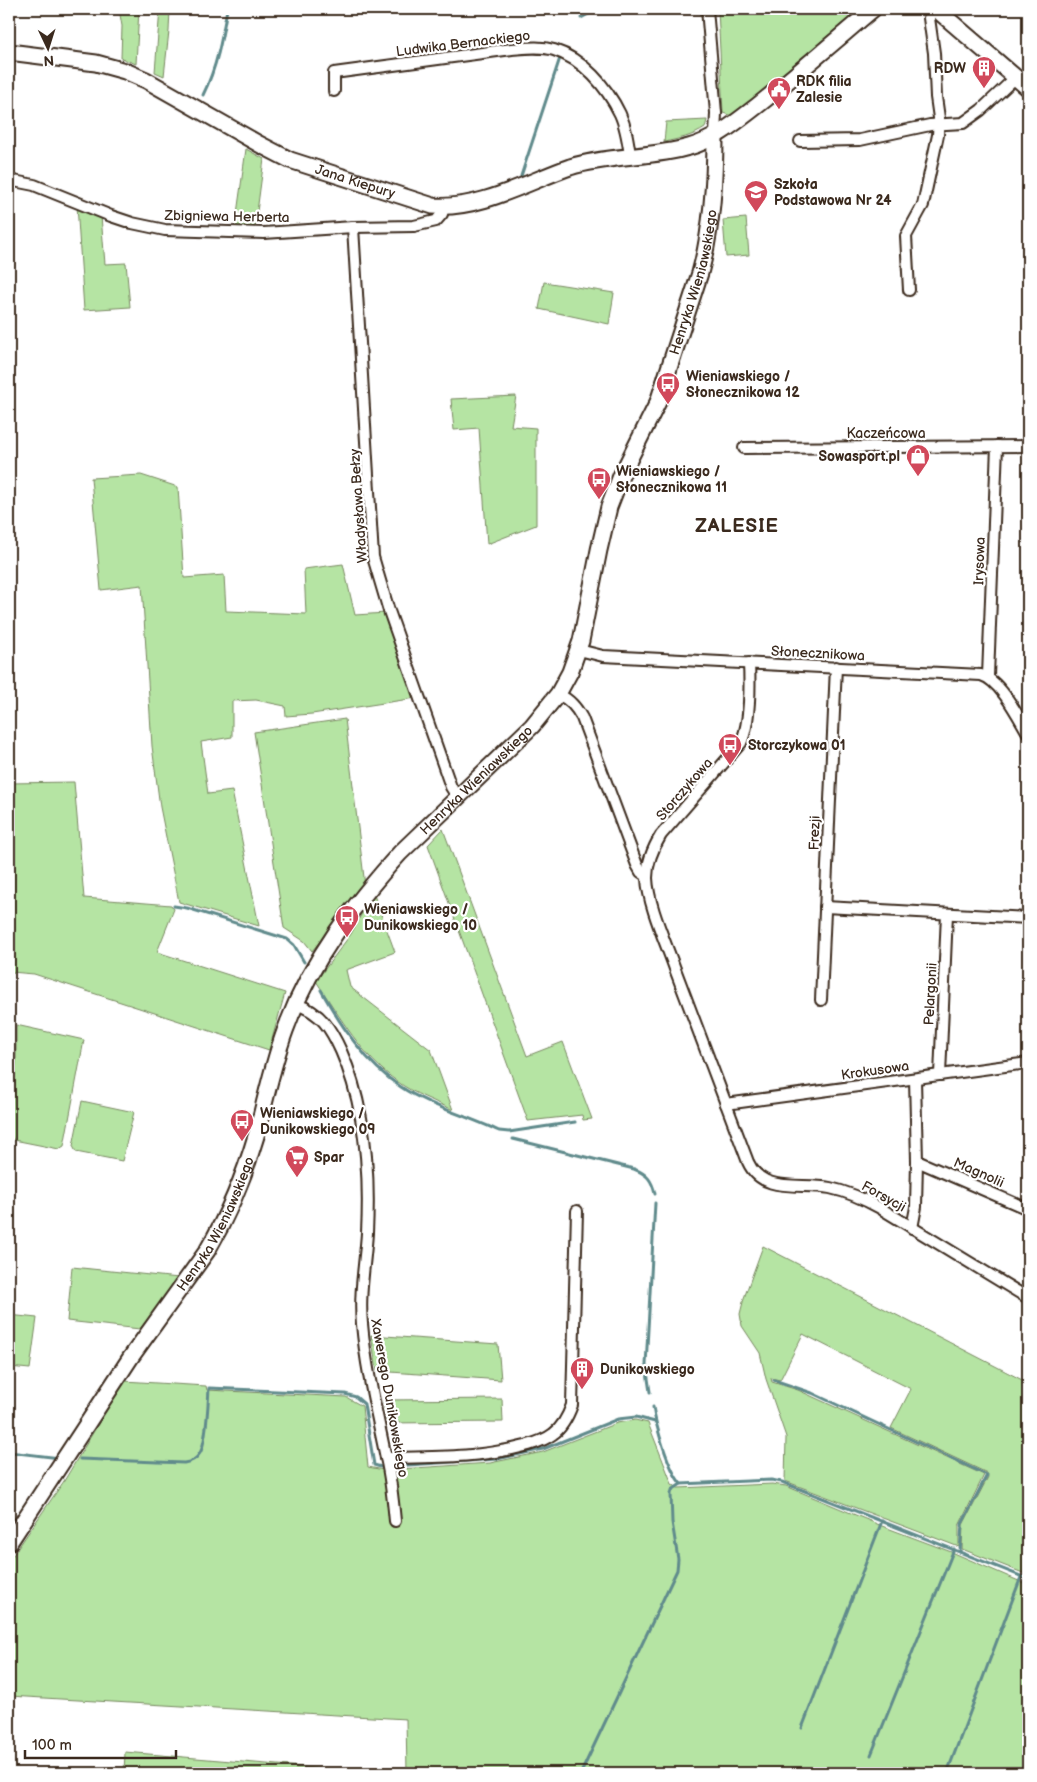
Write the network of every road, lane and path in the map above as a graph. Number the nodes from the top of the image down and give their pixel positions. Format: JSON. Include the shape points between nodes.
{"nodes":[{"id":1,"x":707,"y":9,"type":"edge"},
{"id":2,"x":872,"y":9,"type":"edge"},
{"id":3,"x":934,"y":9,"type":"edge"},
{"id":4,"x":9,"y":52,"type":"edge"},
{"id":5,"x":1016,"y":77,"type":"junction"},
{"id":6,"x":1028,"y":88,"type":"edge"},
{"id":7,"x":334,"y":91,"type":"dead end"},
{"id":8,"x":939,"y":125,"type":"junction"},
{"id":9,"x":715,"y":136,"type":"junction"},
{"id":10,"x":800,"y":141,"type":"dead end"},
{"id":11,"x":630,"y":155,"type":"junction"},
{"id":12,"x":9,"y":180,"type":"edge"},
{"id":13,"x":444,"y":206,"type":"junction"},
{"id":14,"x":353,"y":227,"type":"junction"},
{"id":15,"x":909,"y":290,"type":"dead end"},
{"id":16,"x":998,"y":446,"type":"junction"},
{"id":17,"x":1028,"y":446,"type":"edge"},
{"id":18,"x":744,"y":448,"type":"dead end"},
{"id":19,"x":579,"y":650,"type":"junction"},
{"id":20,"x":749,"y":663,"type":"junction"},
{"id":21,"x":836,"y":667,"type":"junction"},
{"id":22,"x":988,"y":676,"type":"junction"},
{"id":23,"x":558,"y":694,"type":"junction"},
{"id":24,"x":1028,"y":733,"type":"edge"},
{"id":25,"x":458,"y":798,"type":"junction"},
{"id":26,"x":647,"y":876,"type":"junction"},
{"id":27,"x":825,"y":907,"type":"junction"},
{"id":28,"x":947,"y":914,"type":"junction"},
{"id":29,"x":1028,"y":918,"type":"edge"},
{"id":30,"x":820,"y":1000,"type":"dead end"},
{"id":31,"x":296,"y":1004,"type":"junction"},
{"id":32,"x":1028,"y":1063,"type":"edge"},
{"id":33,"x":940,"y":1075,"type":"junction"},
{"id":34,"x":915,"y":1078,"type":"junction"},
{"id":35,"x":726,"y":1104,"type":"junction"},
{"id":36,"x":918,"y":1161,"type":"junction"},
{"id":37,"x":1028,"y":1209,"type":"edge"},
{"id":38,"x":577,"y":1211,"type":"dead end"},
{"id":39,"x":912,"y":1228,"type":"junction"},
{"id":40,"x":1028,"y":1298,"type":"edge"},
{"id":41,"x":386,"y":1458,"type":"junction"},
{"id":42,"x":396,"y":1521,"type":"dead end"},
{"id":43,"x":9,"y":1543,"type":"edge"}],
"edges":[{"from":1,"to":9,"type":"street"},
{"from":2,"to":9,"type":"street","via":[[775,92]]},
{"from":3,"to":5,"type":"street"},
{"from":3,"to":8,"type":"street","via":[[929,18]]},
{"from":4,"to":13,"type":"street","name":"Jana Kiepury","via":[[125,70],[290,160],[433,206]]},
{"from":5,"to":6,"type":"street"},
{"from":5,"to":8,"type":"street","via":[[970,120],[963,124]]},
{"from":7,"to":11,"type":"street","name":"Ludwika Bernackiego","via":[[334,73],[528,48],[553,50],[568,55],[589,71],[611,98],[623,123]]},
{"from":8,"to":10,"type":"street","via":[[860,140]]},
{"from":8,"to":15,"type":"street","via":[[926,195],[906,236]]},
{"from":9,"to":11,"type":"street","name":"Jana Kiepury","via":[[689,147]]},
{"from":9,"to":19,"type":"street","name":"Henryka Wieniawskiego","via":[[715,169],[706,252],[658,402],[620,476],[609,507]]},
{"from":11,"to":13,"type":"street","name":"Jana Kiepury","via":[[587,162],[478,201]]},
{"from":12,"to":14,"type":"street","name":"Zbigniewa Herberta","via":[[34,185],[132,223],[165,230],[264,232]]},
{"from":13,"to":14,"type":"street","name":"Zbigniewa Herberta","via":[[436,221],[424,224]]},
{"from":14,"to":25,"type":"street","name":"Władysława Bełzy","via":[[373,557],[451,788]]},
{"from":16,"to":17,"type":"street","name":"Kaczeńcowa"},
{"from":16,"to":18,"type":"street","name":"Kaczeńcowa"},
{"from":16,"to":22,"type":"street","name":"Irysowa"},
{"from":19,"to":20,"type":"street","name":"Słonecznikowa","via":[[600,655]]},
{"from":19,"to":23,"type":"street","name":"Henryka Wieniawskiego"},
{"from":20,"to":21,"type":"street","name":"Słonecznikowa"},
{"from":20,"to":26,"type":"street","name":"Storczykowa","via":[[745,735],[660,837],[649,861]]},
{"from":21,"to":22,"type":"street","name":"Słonecznikowa"},
{"from":21,"to":27,"type":"street","name":"Frezji"},
{"from":22,"to":24,"type":"street"},
{"from":23,"to":25,"type":"street","name":"Henryka Wieniawskiego","via":[[520,738]]},
{"from":23,"to":26,"type":"street","name":"Storczykowa","via":[[576,707],[582,718],[637,865]]},
{"from":25,"to":31,"type":"street","name":"Henryka Wieniawskiego","via":[[400,853],[359,900],[317,961]]},
{"from":26,"to":35,"type":"street","name":"Storczykowa","via":[[662,934]]},
{"from":27,"to":28,"type":"street"},
{"from":27,"to":30,"type":"street","name":"Frezji"},
{"from":28,"to":29,"type":"street"},
{"from":28,"to":33,"type":"street","name":"Pelargonii"},
{"from":31,"to":41,"type":"street","name":"Xawerego Dunikowskiego","via":[[318,1015],[334,1034],[347,1063],[361,1114],[366,1147],[367,1220],[360,1303]]},
{"from":31,"to":43,"type":"street","name":"Henryka Wieniawskiego","via":[[280,1047],[248,1161],[216,1235]]},
{"from":32,"to":33,"type":"street","name":"Krokusowa"},
{"from":33,"to":34,"type":"street","name":"Krokusowa"},
{"from":34,"to":35,"type":"street","name":"Krokusowa"},
{"from":34,"to":36,"type":"street"},
{"from":35,"to":39,"type":"street","name":"Forsycji","via":[[757,1177],[775,1184],[828,1188],[855,1195]]},
{"from":36,"to":37,"type":"street","name":"Magnolii"},
{"from":36,"to":39,"type":"street"},
{"from":38,"to":41,"type":"street","via":[[572,1405],[560,1427],[543,1440],[497,1452]]},
{"from":39,"to":40,"type":"street","name":"Forsycji"},
{"from":41,"to":42,"type":"street","name":"Xawerego Dunikowskiego"}]}
